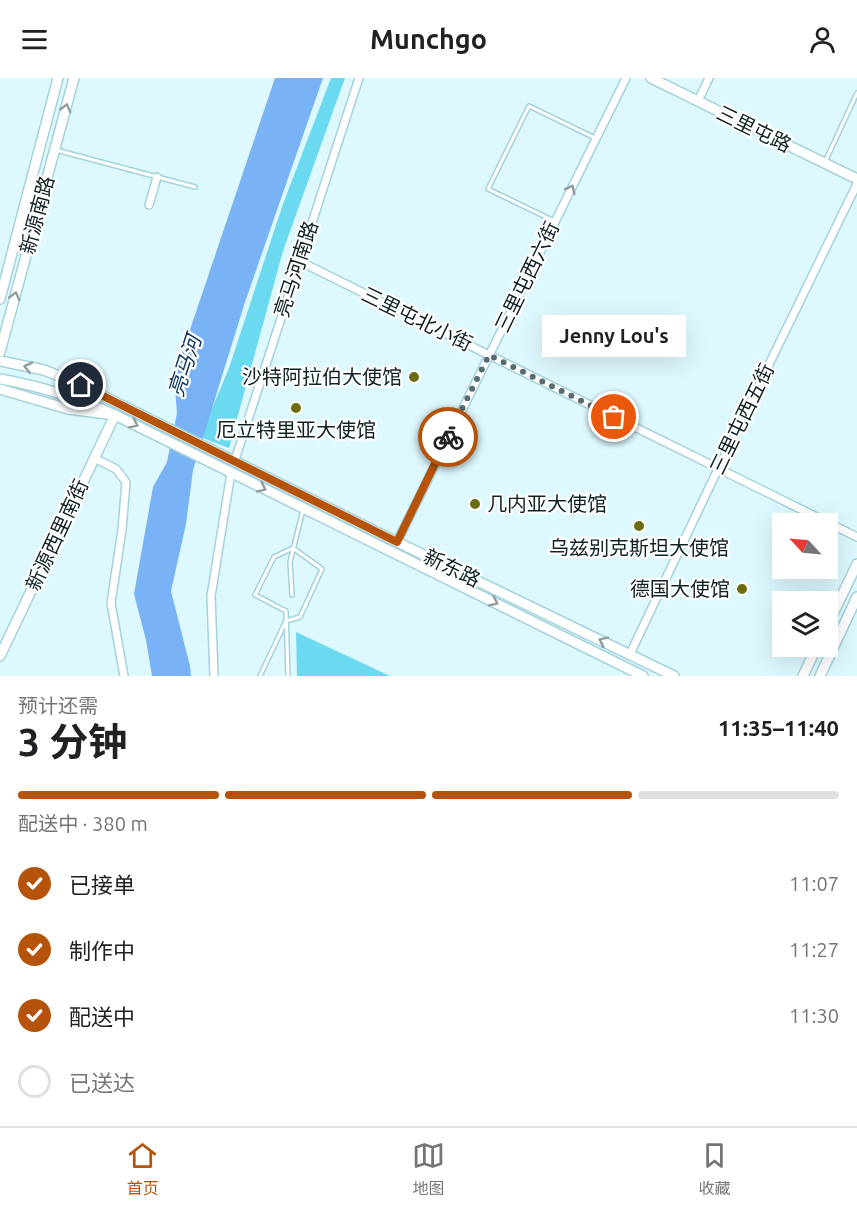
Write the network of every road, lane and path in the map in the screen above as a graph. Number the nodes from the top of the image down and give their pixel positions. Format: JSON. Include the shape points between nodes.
{"nodes":[{"id":1,"x":58,"y":78,"type":"edge"},
{"id":2,"x":74,"y":78,"type":"edge"},
{"id":3,"x":359,"y":78,"type":"edge"},
{"id":4,"x":626,"y":78,"type":"edge"},
{"id":5,"x":651,"y":78,"type":"edge"},
{"id":6,"x":709,"y":78,"type":"edge"},
{"id":7,"x":857,"y":93,"type":"edge"},
{"id":8,"x":698,"y":101,"type":"junction"},
{"id":9,"x":596,"y":139,"type":"junction"},
{"id":10,"x":54,"y":150,"type":"junction"},
{"id":11,"x":824,"y":163,"type":"junction"},
{"id":12,"x":157,"y":177,"type":"junction"},
{"id":13,"x":857,"y":180,"type":"edge"},
{"id":14,"x":857,"y":184,"type":"edge"},
{"id":15,"x":195,"y":187,"type":"dead end"},
{"id":16,"x":149,"y":205,"type":"dead end"},
{"id":17,"x":555,"y":222,"type":"junction"},
{"id":18,"x":5,"y":261,"type":"edge"},
{"id":19,"x":299,"y":261,"type":"junction"},
{"id":20,"x":0,"y":299,"type":"edge"},
{"id":21,"x":0,"y":351,"type":"edge"},
{"id":22,"x":489,"y":355,"type":"junction"},
{"id":23,"x":0,"y":361,"type":"edge"},
{"id":24,"x":0,"y":379,"type":"edge"},
{"id":25,"x":0,"y":390,"type":"edge"},
{"id":26,"x":115,"y":415,"type":"junction"},
{"id":27,"x":94,"y":458,"type":"junction"},
{"id":28,"x":234,"y":460,"type":"junction"},
{"id":29,"x":718,"y":469,"type":"junction"},
{"id":30,"x":231,"y":473,"type":"junction"},
{"id":31,"x":304,"y":509,"type":"junction"},
{"id":32,"x":857,"y":537,"type":"edge"},
{"id":33,"x":397,"y":542,"type":"junction"},
{"id":34,"x":292,"y":548,"type":"junction"},
{"id":35,"x":857,"y":564,"type":"edge"},
{"id":36,"x":292,"y":596,"type":"dead end"},
{"id":37,"x":857,"y":597,"type":"edge"},
{"id":38,"x":838,"y":603,"type":"edge"},
{"id":39,"x":286,"y":621,"type":"junction"},
{"id":40,"x":630,"y":654,"type":"junction"},
{"id":41,"x":0,"y":656,"type":"edge"},
{"id":42,"x":812,"y":657,"type":"edge"},
{"id":43,"x":622,"y":671,"type":"edge"},
{"id":44,"x":262,"y":675,"type":"edge"},
{"id":45,"x":124,"y":676,"type":"edge"},
{"id":46,"x":214,"y":676,"type":"edge"},
{"id":47,"x":288,"y":676,"type":"edge"},
{"id":48,"x":643,"y":676,"type":"edge"},
{"id":49,"x":674,"y":676,"type":"edge"},
{"id":50,"x":803,"y":676,"type":"edge"},
{"id":51,"x":820,"y":676,"type":"edge"}],
"edges":[{"from":1,"to":18,"type":"main road","name":"新源南路"},
{"from":10,"to":2,"type":"main road","name":"新源南路","one_way":true},
{"from":3,"to":19,"type":"street","name":"亮马河南路"},
{"from":4,"to":9,"type":"street","name":"三里屯西六街"},
{"from":5,"to":8,"type":"main road","name":"三里屯路"},
{"from":6,"to":8,"type":"street"},
{"from":7,"to":11,"type":"lane"},
{"from":8,"to":11,"type":"main road","name":"三里屯路"},
{"from":17,"to":9,"type":"street","name":"三里屯西六街","one_way":true},
{"from":9,"to":17,"type":"lane","via":[[529,106],[488,189]]},
{"from":10,"to":12,"type":"lane"},
{"from":21,"to":10,"type":"main road","name":"新源南路","one_way":true},
{"from":11,"to":13,"type":"main road","name":"三里屯路"},
{"from":12,"to":15,"type":"lane"},
{"from":12,"to":16,"type":"street"},
{"from":14,"to":29,"type":"street","name":"三里屯西五街"},
{"from":17,"to":22,"type":"street","name":"三里屯西六街"},
{"from":18,"to":20,"type":"main road","name":"新源南路"},
{"from":19,"to":22,"type":"street","name":"三里屯北小街"},
{"from":19,"to":28,"type":"street","name":"亮马河南路"},
{"from":22,"to":29,"type":"street","name":"三里屯北小街"},
{"from":22,"to":33,"type":"street","name":"三里屯西六街"},
{"from":28,"to":23,"type":"main road","name":"新东路","one_way":true,"via":[[81,385],[44,370]]},
{"from":24,"to":26,"type":"main road","name":"新东路","via":[[66,394]]},
{"from":25,"to":26,"type":"main road","via":[[68,409]]},
{"from":26,"to":27,"type":"main road","name":"新源西里南街"},
{"from":26,"to":30,"type":"main road","name":"新东路","one_way":true},
{"from":27,"to":41,"type":"main road","name":"新源西里南街"},
{"from":27,"to":45,"type":"street","via":[[116,469],[126,482],[111,603]]},
{"from":28,"to":33,"type":"main road","name":"新东路"},
{"from":29,"to":32,"type":"street","name":"三里屯北小街"},
{"from":29,"to":40,"type":"street","name":"三里屯西五街"},
{"from":30,"to":31,"type":"main road","name":"新东路","one_way":true},
{"from":30,"to":46,"type":"street","via":[[211,596]]},
{"from":31,"to":34,"type":"lane"},
{"from":31,"to":43,"type":"main road","name":"新东路","one_way":true},
{"from":40,"to":33,"type":"main road","name":"新东路","one_way":true},
{"from":34,"to":36,"type":"lane"},
{"from":34,"to":39,"type":"lane","via":[[322,569],[300,617]]},
{"from":34,"to":39,"type":"lane","via":[[274,557],[255,595],[286,611]]},
{"from":35,"to":38,"type":"main road"},
{"from":37,"to":51,"type":"main road"},
{"from":39,"to":44,"type":"lane"},
{"from":39,"to":47,"type":"lane"},
{"from":40,"to":49,"type":"main road","name":"新东路"},
{"from":42,"to":50,"type":"main road"},
{"from":43,"to":48,"type":"main road","name":"新东路"}]}
